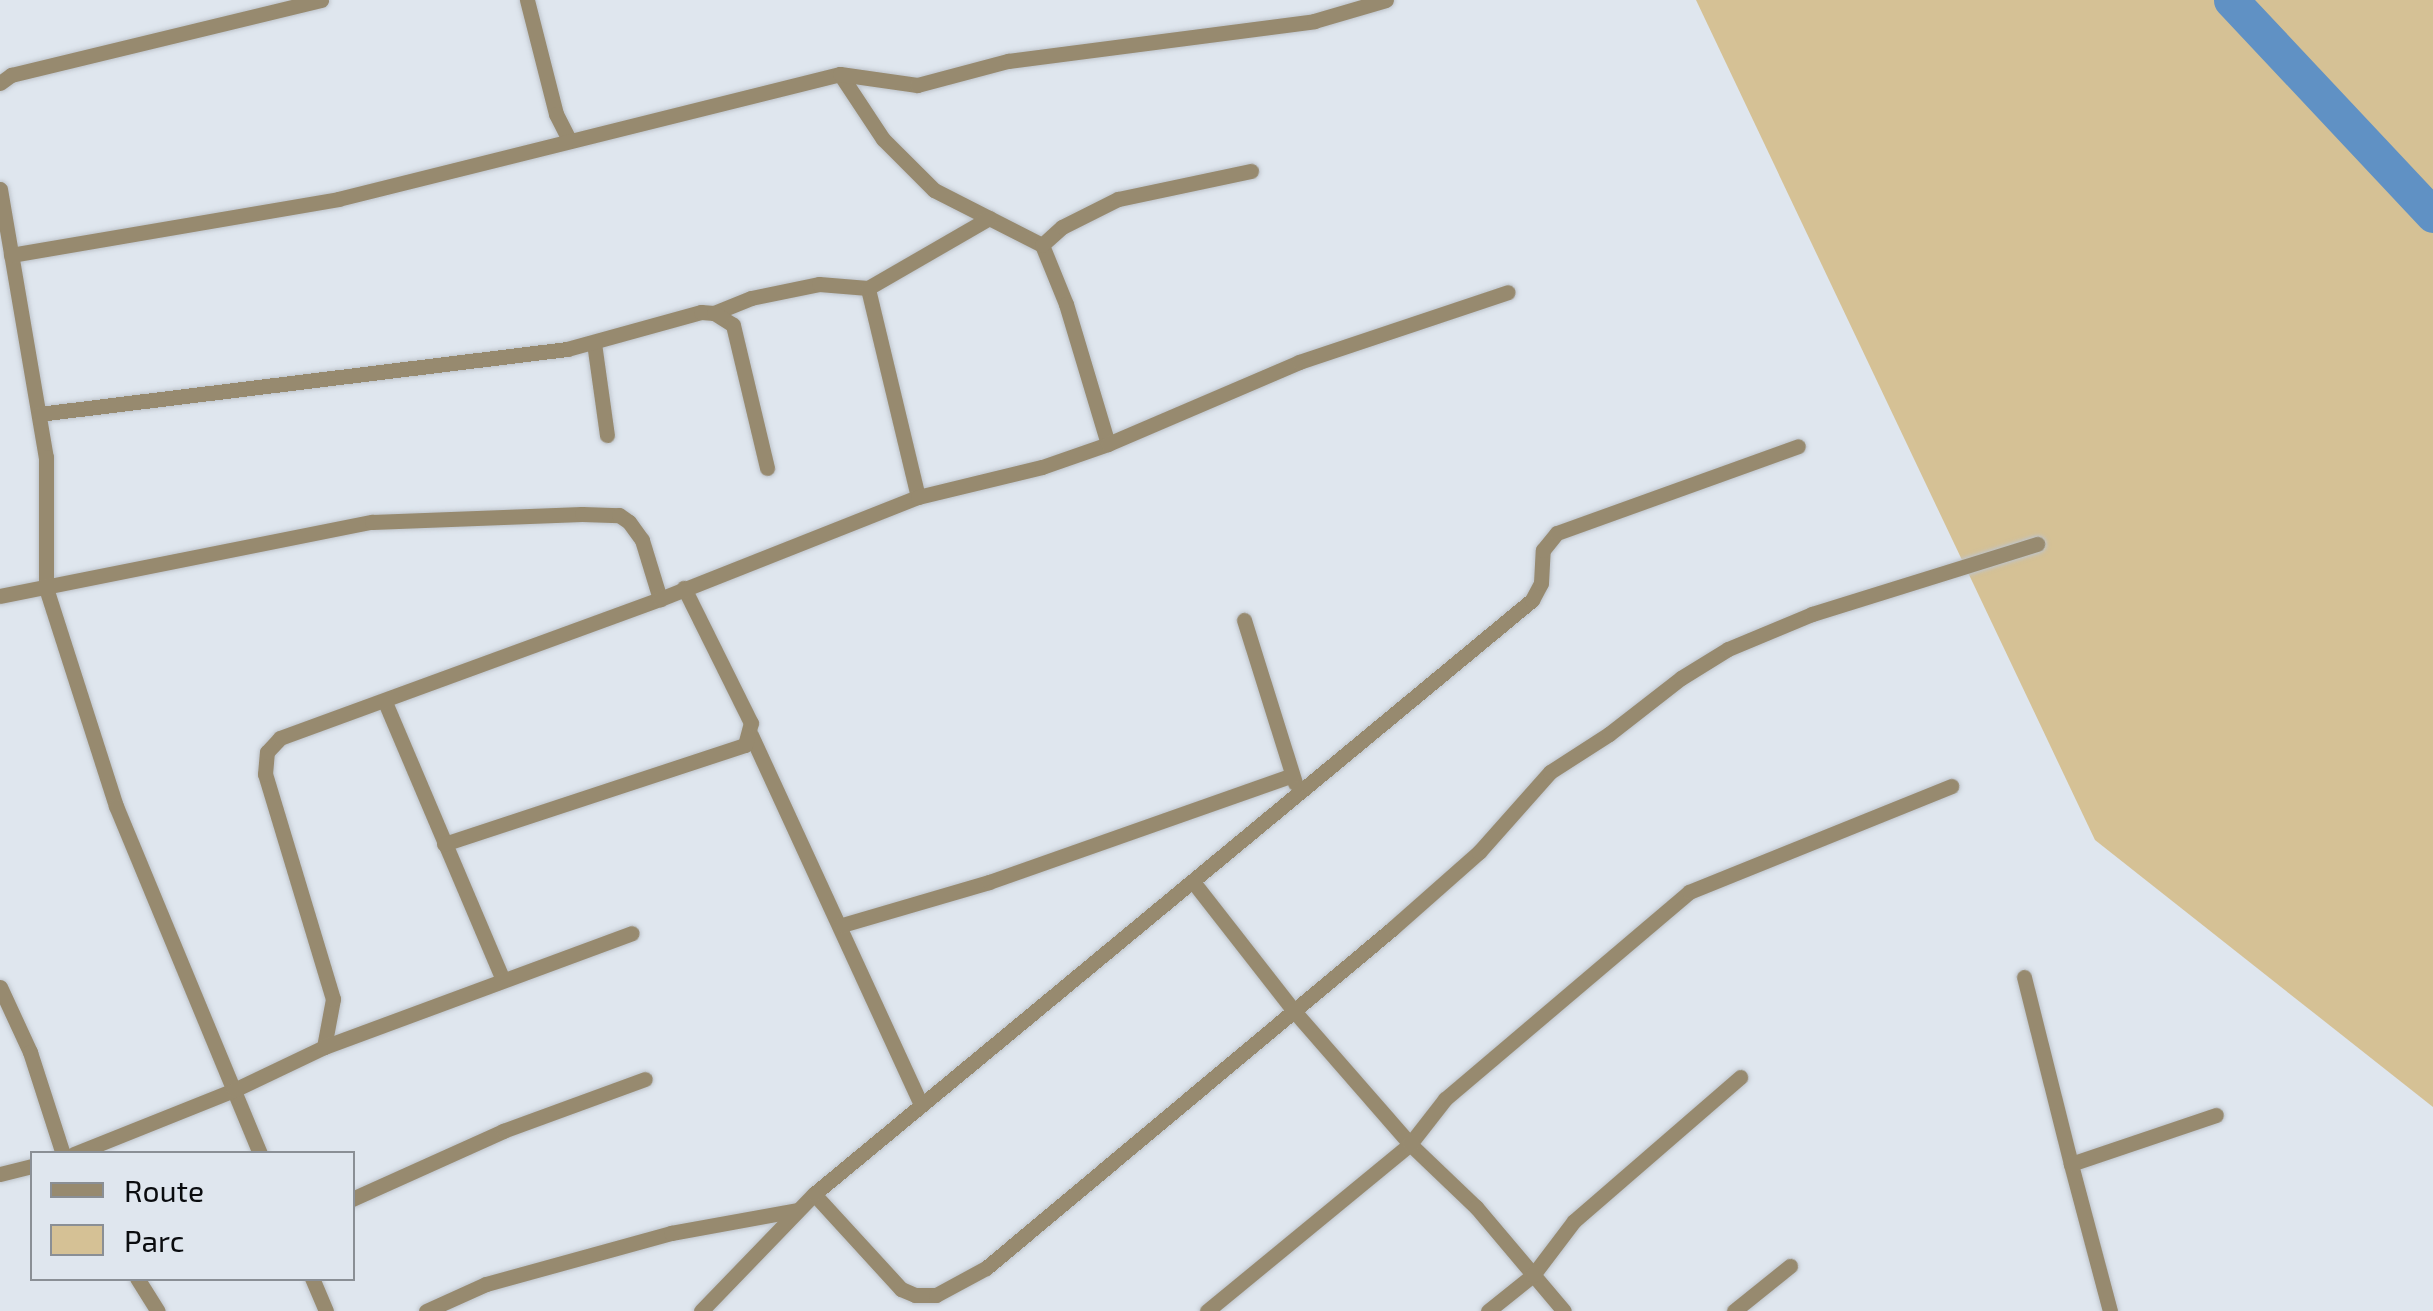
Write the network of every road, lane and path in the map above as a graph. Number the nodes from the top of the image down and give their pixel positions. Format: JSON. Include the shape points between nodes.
{"nodes":[{"id":1,"x":321,"y":0,"type":"edge"},
{"id":2,"x":528,"y":0,"type":"edge"},
{"id":3,"x":1386,"y":0,"type":"edge"},
{"id":4,"x":840,"y":74,"type":"junction"},
{"id":5,"x":0,"y":83,"type":"edge"},
{"id":6,"x":570,"y":141,"type":"junction"},
{"id":7,"x":1251,"y":171,"type":"dead end"},
{"id":8,"x":0,"y":189,"type":"edge"},
{"id":9,"x":990,"y":218,"type":"junction"},
{"id":10,"x":1042,"y":245,"type":"junction"},
{"id":11,"x":8,"y":263,"type":"edge"},
{"id":12,"x":868,"y":288,"type":"junction"},
{"id":13,"x":1508,"y":292,"type":"dead end"},
{"id":14,"x":714,"y":313,"type":"junction"},
{"id":15,"x":594,"y":343,"type":"junction"},
{"id":16,"x":39,"y":414,"type":"junction"},
{"id":17,"x":607,"y":435,"type":"dead end"},
{"id":18,"x":1108,"y":444,"type":"junction"},
{"id":19,"x":1798,"y":446,"type":"dead end"},
{"id":20,"x":767,"y":468,"type":"dead end"},
{"id":21,"x":918,"y":498,"type":"junction"},
{"id":22,"x":2037,"y":544,"type":"dead end"},
{"id":23,"x":46,"y":588,"type":"junction"},
{"id":24,"x":684,"y":588,"type":"junction"},
{"id":25,"x":0,"y":596,"type":"edge"},
{"id":26,"x":660,"y":599,"type":"junction"},
{"id":27,"x":1244,"y":620,"type":"dead end"},
{"id":28,"x":385,"y":702,"type":"junction"},
{"id":29,"x":750,"y":735,"type":"junction"},
{"id":30,"x":1292,"y":775,"type":"junction"},
{"id":31,"x":1951,"y":786,"type":"dead end"},
{"id":32,"x":1300,"y":796,"type":"junction"},
{"id":33,"x":444,"y":844,"type":"junction"},
{"id":34,"x":1194,"y":883,"type":"junction"},
{"id":35,"x":842,"y":926,"type":"junction"},
{"id":36,"x":632,"y":933,"type":"dead end"},
{"id":37,"x":2024,"y":977,"type":"dead end"},
{"id":38,"x":502,"y":980,"type":"junction"},
{"id":39,"x":0,"y":988,"type":"edge"},
{"id":40,"x":1294,"y":1011,"type":"junction"},
{"id":41,"x":324,"y":1047,"type":"junction"},
{"id":42,"x":1740,"y":1078,"type":"dead end"},
{"id":43,"x":646,"y":1079,"type":"dead end"},
{"id":44,"x":234,"y":1090,"type":"junction"},
{"id":45,"x":922,"y":1104,"type":"junction"},
{"id":46,"x":2216,"y":1114,"type":"dead end"},
{"id":47,"x":1410,"y":1144,"type":"junction"},
{"id":48,"x":62,"y":1151,"type":"edge"},
{"id":49,"x":82,"y":1151,"type":"edge"},
{"id":50,"x":259,"y":1151,"type":"edge"},
{"id":51,"x":2072,"y":1164,"type":"junction"},
{"id":52,"x":30,"y":1166,"type":"edge"},
{"id":53,"x":0,"y":1174,"type":"edge"},
{"id":54,"x":814,"y":1194,"type":"junction"},
{"id":55,"x":355,"y":1198,"type":"edge"},
{"id":56,"x":799,"y":1209,"type":"junction"},
{"id":57,"x":1790,"y":1266,"type":"dead end"},
{"id":58,"x":1532,"y":1275,"type":"junction"},
{"id":59,"x":139,"y":1281,"type":"edge"},
{"id":60,"x":313,"y":1281,"type":"edge"},
{"id":61,"x":158,"y":1311,"type":"edge"},
{"id":62,"x":326,"y":1311,"type":"edge"},
{"id":63,"x":426,"y":1311,"type":"edge"},
{"id":64,"x":701,"y":1311,"type":"edge"},
{"id":65,"x":1206,"y":1311,"type":"edge"},
{"id":66,"x":1488,"y":1311,"type":"edge"},
{"id":67,"x":1564,"y":1311,"type":"edge"},
{"id":68,"x":1734,"y":1311,"type":"edge"},
{"id":69,"x":2110,"y":1311,"type":"edge"}],
"edges":[{"from":1,"to":5,"type":"street"},
{"from":2,"to":6,"type":"street","via":[[556,114]]},
{"from":3,"to":4,"type":"street","via":[[1314,22],[1008,61],[918,85]]},
{"from":4,"to":6,"type":"street"},
{"from":4,"to":9,"type":"street","via":[[904,163],[934,190]]},
{"from":6,"to":11,"type":"street","via":[[338,199]]},
{"from":7,"to":10,"type":"street","via":[[1118,199],[1062,226]]},
{"from":8,"to":11,"type":"street"},
{"from":9,"to":10,"type":"street"},
{"from":9,"to":12,"type":"street"},
{"from":10,"to":18,"type":"street"},
{"from":11,"to":16,"type":"street"},
{"from":12,"to":14,"type":"street","via":[[819,284]]},
{"from":12,"to":21,"type":"street"},
{"from":13,"to":18,"type":"street","via":[[1299,362]]},
{"from":14,"to":15,"type":"street"},
{"from":14,"to":20,"type":"street","via":[[733,324]]},
{"from":15,"to":16,"type":"street"},
{"from":15,"to":17,"type":"street"},
{"from":16,"to":23,"type":"street","via":[[48,489]]},
{"from":18,"to":21,"type":"street"},
{"from":19,"to":32,"type":"street","via":[[1557,534],[1543,550],[1541,583],[1532,600]]},
{"from":21,"to":24,"type":"street"},
{"from":22,"to":40,"type":"street","via":[[1812,614],[1728,649],[1681,678],[1550,772],[1480,852]]},
{"from":23,"to":25,"type":"street"},
{"from":23,"to":26,"type":"street","via":[[372,522],[582,514],[619,515],[630,522]]},
{"from":23,"to":44,"type":"street","via":[[116,806]]},
{"from":24,"to":26,"type":"street"},
{"from":24,"to":29,"type":"street","via":[[751,723]]},
{"from":26,"to":28,"type":"street"},
{"from":27,"to":30,"type":"street"},
{"from":28,"to":33,"type":"street"},
{"from":28,"to":41,"type":"street","via":[[280,738],[267,752],[265,774],[333,1000]]},
{"from":29,"to":33,"type":"street","via":[[744,744]]},
{"from":29,"to":35,"type":"street"},
{"from":30,"to":32,"type":"street"},
{"from":30,"to":35,"type":"street"},
{"from":31,"to":47,"type":"street","via":[[1689,892],[1445,1099]]},
{"from":32,"to":34,"type":"street"},
{"from":33,"to":38,"type":"street"},
{"from":34,"to":40,"type":"street"},
{"from":34,"to":45,"type":"street"},
{"from":35,"to":45,"type":"street"},
{"from":36,"to":38,"type":"street"},
{"from":37,"to":51,"type":"street"},
{"from":38,"to":41,"type":"street"},
{"from":39,"to":48,"type":"street","via":[[30,1052]]},
{"from":40,"to":47,"type":"street"},
{"from":40,"to":54,"type":"street","via":[[986,1268],[936,1295],[902,1289]]},
{"from":41,"to":44,"type":"street"},
{"from":42,"to":58,"type":"street","via":[[1574,1222]]},
{"from":43,"to":55,"type":"street","via":[[503,1131]]},
{"from":44,"to":49,"type":"street"},
{"from":44,"to":50,"type":"street"},
{"from":45,"to":54,"type":"street"},
{"from":46,"to":51,"type":"street"},
{"from":47,"to":58,"type":"street"},
{"from":47,"to":65,"type":"street"},
{"from":51,"to":69,"type":"street"},
{"from":52,"to":53,"type":"street"},
{"from":54,"to":56,"type":"street"},
{"from":56,"to":63,"type":"street","via":[[671,1234],[486,1284]]},
{"from":56,"to":64,"type":"street"},
{"from":57,"to":68,"type":"street"},
{"from":58,"to":66,"type":"street"},
{"from":58,"to":67,"type":"street"},
{"from":59,"to":61,"type":"street"},
{"from":60,"to":62,"type":"street"}]}
